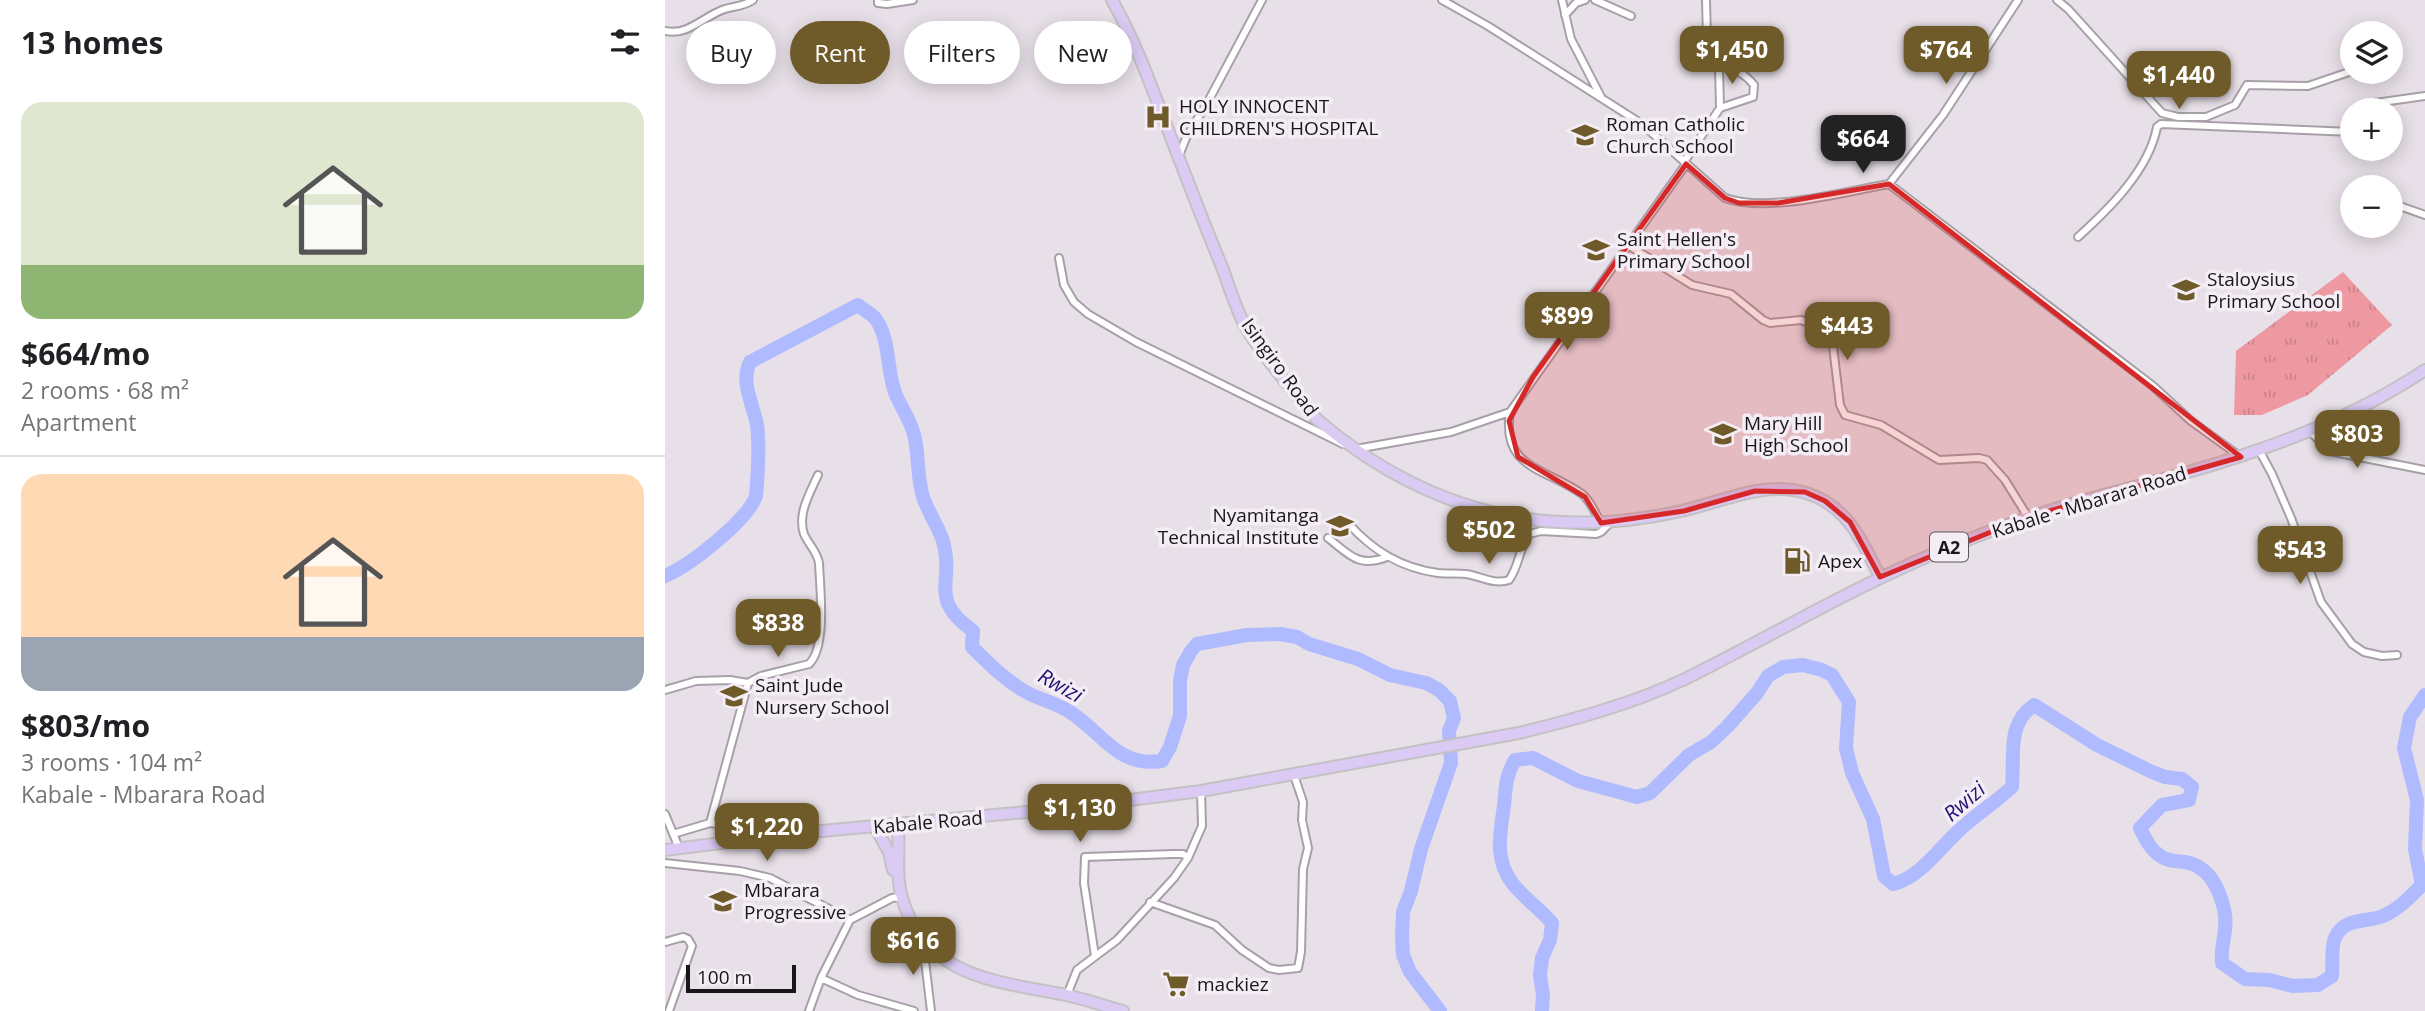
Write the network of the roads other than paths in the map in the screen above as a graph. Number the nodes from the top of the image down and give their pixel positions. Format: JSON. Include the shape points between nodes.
{"nodes":[{"id":1,"x":753,"y":0,"type":"edge"},
{"id":2,"x":878,"y":0,"type":"edge"},
{"id":3,"x":913,"y":0,"type":"edge"},
{"id":4,"x":1112,"y":0,"type":"edge"},
{"id":5,"x":1262,"y":0,"type":"edge"},
{"id":6,"x":1442,"y":0,"type":"edge"},
{"id":7,"x":1562,"y":0,"type":"edge"},
{"id":8,"x":1585,"y":0,"type":"edge"},
{"id":9,"x":1595,"y":0,"type":"edge"},
{"id":10,"x":1706,"y":0,"type":"edge"},
{"id":11,"x":2018,"y":0,"type":"edge"},
{"id":12,"x":2057,"y":0,"type":"edge"},
{"id":13,"x":1631,"y":16,"type":"dead end"},
{"id":14,"x":1564,"y":17,"type":"junction"},
{"id":15,"x":665,"y":31,"type":"edge"},
{"id":16,"x":1719,"y":66,"type":"junction"},
{"id":17,"x":2340,"y":75,"type":"edge"},
{"id":18,"x":2425,"y":96,"type":"edge"},
{"id":19,"x":1601,"y":97,"type":"junction"},
{"id":20,"x":2403,"y":99,"type":"edge"},
{"id":21,"x":1720,"y":108,"type":"junction"},
{"id":22,"x":2340,"y":131,"type":"edge"},
{"id":23,"x":1179,"y":158,"type":"junction"},
{"id":24,"x":1685,"y":163,"type":"junction"},
{"id":25,"x":1889,"y":184,"type":"junction"},
{"id":26,"x":2403,"y":207,"type":"edge"},
{"id":27,"x":2425,"y":215,"type":"edge"},
{"id":28,"x":2077,"y":237,"type":"dead end"},
{"id":29,"x":1627,"y":245,"type":"junction"},
{"id":30,"x":1059,"y":258,"type":"dead end"},
{"id":31,"x":2425,"y":370,"type":"edge"},
{"id":32,"x":1510,"y":412,"type":"junction"},
{"id":33,"x":2310,"y":432,"type":"junction"},
{"id":34,"x":1354,"y":449,"type":"junction"},
{"id":35,"x":2259,"y":450,"type":"junction"},
{"id":36,"x":2241,"y":457,"type":"junction"},
{"id":37,"x":2425,"y":470,"type":"edge"},
{"id":38,"x":818,"y":475,"type":"dead end"},
{"id":39,"x":2028,"y":517,"type":"junction"},
{"id":40,"x":1348,"y":523,"type":"dead end"},
{"id":41,"x":1606,"y":523,"type":"junction"},
{"id":42,"x":1328,"y":538,"type":"dead end"},
{"id":43,"x":1387,"y":557,"type":"junction"},
{"id":44,"x":1880,"y":577,"type":"junction"},
{"id":45,"x":2397,"y":655,"type":"dead end"},
{"id":46,"x":748,"y":682,"type":"junction"},
{"id":47,"x":665,"y":690,"type":"edge"},
{"id":48,"x":1480,"y":740,"type":"joint"},
{"id":49,"x":1294,"y":775,"type":"junction"},
{"id":50,"x":1201,"y":791,"type":"junction"},
{"id":51,"x":665,"y":814,"type":"edge"},
{"id":52,"x":711,"y":823,"type":"junction"},
{"id":53,"x":919,"y":823,"type":"junction"},
{"id":54,"x":897,"y":825,"type":"junction"},
{"id":55,"x":876,"y":827,"type":"junction"},
{"id":56,"x":673,"y":834,"type":"junction"},
{"id":57,"x":738,"y":841,"type":"junction"},
{"id":58,"x":679,"y":848,"type":"junction"},
{"id":59,"x":665,"y":850,"type":"edge"},
{"id":60,"x":898,"y":853,"type":"junction"},
{"id":61,"x":1188,"y":858,"type":"junction"},
{"id":62,"x":665,"y":863,"type":"edge"},
{"id":63,"x":900,"y":897,"type":"junction"},
{"id":64,"x":1150,"y":902,"type":"junction"},
{"id":65,"x":850,"y":920,"type":"junction"},
{"id":66,"x":665,"y":942,"type":"edge"},
{"id":67,"x":926,"y":950,"type":"junction"},
{"id":68,"x":1095,"y":956,"type":"junction"},
{"id":69,"x":821,"y":978,"type":"junction"},
{"id":70,"x":1067,"y":996,"type":"junction"},
{"id":71,"x":669,"y":1011,"type":"edge"},
{"id":72,"x":809,"y":1011,"type":"edge"},
{"id":73,"x":914,"y":1011,"type":"edge"},
{"id":74,"x":931,"y":1011,"type":"edge"},
{"id":75,"x":1123,"y":1011,"type":"edge"}],
"edges":[{"from":1,"to":15,"type":"street","via":[[678,33]]},
{"from":2,"to":3,"type":"street","via":[[887,4]]},
{"from":4,"to":23,"type":"main road","name":"Isingiro Road","via":[[1137,47]]},
{"from":5,"to":23,"type":"street"},
{"from":6,"to":19,"type":"street"},
{"from":7,"to":14,"type":"street"},
{"from":8,"to":14,"type":"street"},
{"from":9,"to":13,"type":"street"},
{"from":10,"to":16,"type":"street","via":[[1707,38],[1715,47]]},
{"from":11,"to":25,"type":"street","via":[[1943,115]]},
{"from":12,"to":17,"type":"street","via":[[2156,109],[2169,116],[2206,117],[2235,105],[2247,85],[2308,86]]},
{"from":14,"to":19,"type":"street"},
{"from":16,"to":21,"type":"street"},
{"from":16,"to":21,"type":"street","via":[[1737,70],[1754,86],[1753,97]]},
{"from":18,"to":20,"type":"street"},
{"from":19,"to":24,"type":"street","via":[[1642,124]]},
{"from":21,"to":24,"type":"street"},
{"from":22,"to":28,"type":"street","via":[[2161,124],[2152,149],[2128,184]]},
{"from":23,"to":34,"type":"main road","name":"Isingiro Road","via":[[1245,326],[1316,418]]},
{"from":24,"to":25,"type":"street","via":[[1725,198],[1739,203],[1778,203]]},
{"from":24,"to":29,"type":"street"},
{"from":25,"to":36,"type":"street"},
{"from":26,"to":27,"type":"street"},
{"from":29,"to":32,"type":"street"},
{"from":29,"to":39,"type":"street","via":[[1692,285],[1731,294],[1770,323],[1801,320],[1824,329],[1832,338],[1845,415],[1881,425],[1939,460],[1987,460]]},
{"from":30,"to":34,"type":"street","via":[[1064,285],[1088,314]]},
{"from":31,"to":33,"type":"main road","name":"Kabale - Mbarara Road","number":"A2"},
{"from":32,"to":34,"type":"street","via":[[1451,432]]},
{"from":32,"to":41,"type":"street","via":[[1508,431],[1518,457],[1585,497]]},
{"from":33,"to":35,"type":"main road","name":"Kabale - Mbarara Road","number":"A2"},
{"from":33,"to":37,"type":"street","via":[[2329,451]]},
{"from":34,"to":41,"type":"main road","name":"Isingiro Road","via":[[1393,475],[1483,511],[1524,519]]},
{"from":35,"to":36,"type":"main road","name":"Kabale - Mbarara Road","number":"A2"},
{"from":35,"to":45,"type":"street","via":[[2291,518],[2321,602],[2352,645],[2364,652]]},
{"from":36,"to":39,"type":"main road","name":"Kabale - Mbarara Road","number":"A2"},
{"from":38,"to":46,"type":"street","via":[[802,520],[819,563],[818,653],[809,664]]},
{"from":39,"to":44,"type":"main road","name":"Kabale - Mbarara Road","number":"A2"},
{"from":40,"to":43,"type":"street"},
{"from":41,"to":43,"type":"street","via":[[1596,534],[1529,534],[1513,575],[1503,582],[1407,567]]},
{"from":41,"to":44,"type":"main road","name":"Isingiro Road","via":[[1683,511],[1755,491],[1805,492],[1825,500],[1850,522]]},
{"from":42,"to":43,"type":"street","via":[[1355,560]]},
{"from":44,"to":48,"type":"main road","name":"Kabale - Mbarara Road","number":"A2","via":[[1632,701],[1565,722]]},
{"from":46,"to":47,"type":"street","via":[[697,681]]},
{"from":46,"to":52,"type":"street"},
{"from":48,"to":49,"type":"main road","name":"Kabale Road","number":"A2"},
{"from":49,"to":50,"type":"main road","name":"Kabale Road","number":"A2"},
{"from":49,"to":64,"type":"street","via":[[1303,802],[1307,848],[1298,968],[1269,968],[1216,925]]},
{"from":50,"to":53,"type":"main road","name":"Kabale Road","number":"A2"},
{"from":50,"to":61,"type":"street","via":[[1202,826]]},
{"from":51,"to":56,"type":"street"},
{"from":52,"to":56,"type":"street"},
{"from":52,"to":57,"type":"street"},
{"from":53,"to":54,"type":"main road","name":"Kabale Road","number":"A2"},
{"from":53,"to":60,"type":"main road","via":[[906,834]]},
{"from":54,"to":55,"type":"main road","name":"Kabale Road","number":"A2"},
{"from":54,"to":60,"type":"main road"},
{"from":55,"to":57,"type":"main road","name":"Kabale Road","number":"A2"},
{"from":55,"to":63,"type":"main road","via":[[890,852]]},
{"from":56,"to":58,"type":"street"},
{"from":57,"to":58,"type":"main road","name":"Kabale Road","number":"A2"},
{"from":58,"to":59,"type":"main road","name":"Kabale Road","number":"A2"},
{"from":60,"to":63,"type":"main road"},
{"from":61,"to":64,"type":"street"},
{"from":61,"to":68,"type":"street","via":[[1173,853],[1085,857],[1084,883]]},
{"from":62,"to":65,"type":"street","via":[[770,878]]},
{"from":63,"to":65,"type":"street"},
{"from":63,"to":67,"type":"main road","via":[[905,917]]},
{"from":64,"to":68,"type":"street","via":[[1117,940]]},
{"from":65,"to":69,"type":"street"},
{"from":66,"to":71,"type":"street","via":[[683,937],[692,946]]},
{"from":67,"to":70,"type":"main road","via":[[954,971],[986,984]]},
{"from":67,"to":74,"type":"street"},
{"from":68,"to":70,"type":"street","via":[[1077,970]]},
{"from":69,"to":72,"type":"street"},
{"from":69,"to":73,"type":"street","via":[[858,995]]},
{"from":70,"to":75,"type":"main road"}]}
